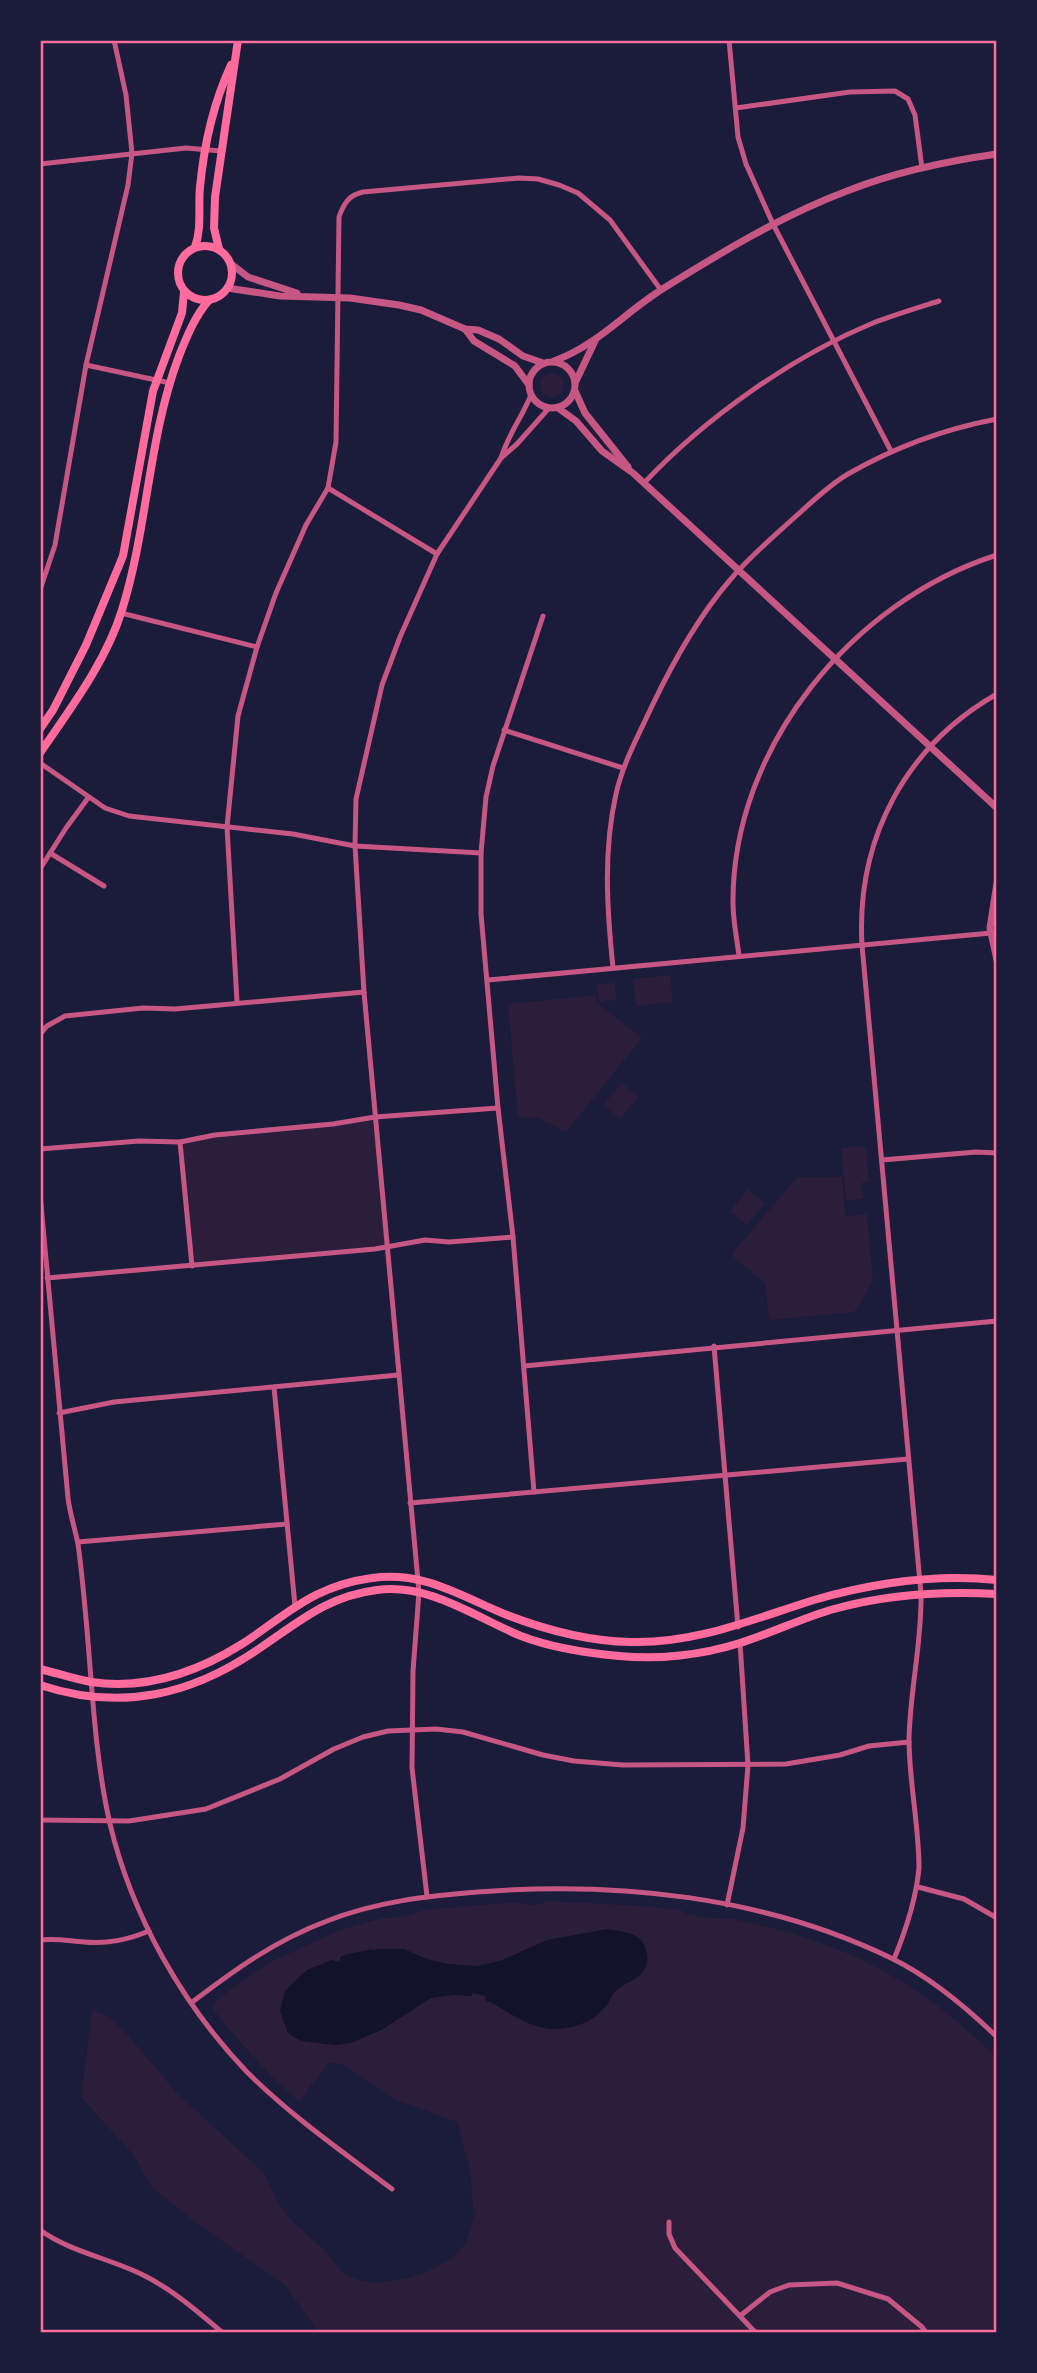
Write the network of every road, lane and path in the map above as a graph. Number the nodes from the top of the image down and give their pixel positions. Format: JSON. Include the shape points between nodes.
{"nodes":[{"id":1,"x":114,"y":40,"type":"edge"},
{"id":2,"x":238,"y":40,"type":"edge"},
{"id":3,"x":729,"y":40,"type":"edge"},
{"id":4,"x":234,"y":59,"type":"junction"},
{"id":5,"x":736,"y":108,"type":"junction"},
{"id":6,"x":204,"y":150,"type":"junction"},
{"id":7,"x":221,"y":151,"type":"junction"},
{"id":8,"x":132,"y":153,"type":"junction"},
{"id":9,"x":997,"y":154,"type":"edge"},
{"id":10,"x":40,"y":164,"type":"edge"},
{"id":11,"x":922,"y":168,"type":"junction"},
{"id":12,"x":773,"y":224,"type":"junction"},
{"id":13,"x":195,"y":247,"type":"junction"},
{"id":14,"x":219,"y":248,"type":"junction"},
{"id":15,"x":232,"y":264,"type":"junction"},
{"id":16,"x":227,"y":288,"type":"junction"},
{"id":17,"x":661,"y":290,"type":"junction"},
{"id":18,"x":184,"y":292,"type":"junction"},
{"id":19,"x":304,"y":295,"type":"junction"},
{"id":20,"x":339,"y":297,"type":"junction"},
{"id":21,"x":209,"y":300,"type":"junction"},
{"id":22,"x":939,"y":301,"type":"dead end"},
{"id":23,"x":465,"y":329,"type":"junction"},
{"id":24,"x":595,"y":341,"type":"junction"},
{"id":25,"x":835,"y":342,"type":"junction"},
{"id":26,"x":554,"y":361,"type":"junction"},
{"id":27,"x":543,"y":363,"type":"junction"},
{"id":28,"x":86,"y":365,"type":"junction"},
{"id":29,"x":157,"y":379,"type":"junction"},
{"id":30,"x":576,"y":381,"type":"junction"},
{"id":31,"x":170,"y":383,"type":"junction"},
{"id":32,"x":529,"y":385,"type":"junction"},
{"id":33,"x":575,"y":391,"type":"junction"},
{"id":34,"x":531,"y":395,"type":"junction"},
{"id":35,"x":549,"y":408,"type":"junction"},
{"id":36,"x":558,"y":408,"type":"junction"},
{"id":37,"x":997,"y":419,"type":"edge"},
{"id":38,"x":891,"y":452,"type":"junction"},
{"id":39,"x":501,"y":458,"type":"junction"},
{"id":40,"x":633,"y":473,"type":"junction"},
{"id":41,"x":644,"y":483,"type":"junction"},
{"id":42,"x":328,"y":488,"type":"junction"},
{"id":43,"x":437,"y":554,"type":"junction"},
{"id":44,"x":997,"y":555,"type":"edge"},
{"id":45,"x":739,"y":571,"type":"junction"},
{"id":46,"x":40,"y":590,"type":"edge"},
{"id":47,"x":121,"y":612,"type":"junction"},
{"id":48,"x":543,"y":616,"type":"dead end"},
{"id":49,"x":257,"y":647,"type":"junction"},
{"id":50,"x":835,"y":659,"type":"junction"},
{"id":51,"x":997,"y":694,"type":"edge"},
{"id":52,"x":40,"y":729,"type":"edge"},
{"id":53,"x":504,"y":730,"type":"junction"},
{"id":54,"x":929,"y":747,"type":"junction"},
{"id":55,"x":40,"y":753,"type":"edge"},
{"id":56,"x":40,"y":763,"type":"edge"},
{"id":57,"x":623,"y":768,"type":"junction"},
{"id":58,"x":88,"y":798,"type":"junction"},
{"id":59,"x":997,"y":808,"type":"edge"},
{"id":60,"x":227,"y":827,"type":"junction"},
{"id":61,"x":355,"y":846,"type":"junction"},
{"id":62,"x":50,"y":853,"type":"junction"},
{"id":63,"x":481,"y":853,"type":"junction"},
{"id":64,"x":40,"y":869,"type":"edge"},
{"id":65,"x":997,"y":883,"type":"edge"},
{"id":66,"x":104,"y":886,"type":"dead end"},
{"id":67,"x":990,"y":933,"type":"junction"},
{"id":68,"x":862,"y":945,"type":"junction"},
{"id":69,"x":739,"y":957,"type":"junction"},
{"id":70,"x":997,"y":960,"type":"edge"},
{"id":71,"x":613,"y":968,"type":"junction"},
{"id":72,"x":488,"y":980,"type":"junction"},
{"id":73,"x":363,"y":992,"type":"junction"},
{"id":74,"x":237,"y":1002,"type":"junction"},
{"id":75,"x":40,"y":1034,"type":"edge"},
{"id":76,"x":498,"y":1108,"type":"junction"},
{"id":77,"x":375,"y":1117,"type":"junction"},
{"id":78,"x":180,"y":1142,"type":"junction"},
{"id":79,"x":40,"y":1149,"type":"edge"},
{"id":80,"x":997,"y":1153,"type":"edge"},
{"id":81,"x":882,"y":1160,"type":"junction"},
{"id":82,"x":40,"y":1194,"type":"edge"},
{"id":83,"x":513,"y":1237,"type":"junction"},
{"id":84,"x":386,"y":1248,"type":"junction"},
{"id":85,"x":192,"y":1266,"type":"junction"},
{"id":86,"x":47,"y":1278,"type":"junction"},
{"id":87,"x":997,"y":1321,"type":"edge"},
{"id":88,"x":896,"y":1331,"type":"junction"},
{"id":89,"x":714,"y":1346,"type":"junction"},
{"id":90,"x":524,"y":1366,"type":"junction"},
{"id":91,"x":398,"y":1375,"type":"junction"},
{"id":92,"x":274,"y":1387,"type":"junction"},
{"id":93,"x":59,"y":1413,"type":"junction"},
{"id":94,"x":908,"y":1459,"type":"junction"},
{"id":95,"x":725,"y":1475,"type":"junction"},
{"id":96,"x":534,"y":1492,"type":"junction"},
{"id":97,"x":410,"y":1503,"type":"junction"},
{"id":98,"x":287,"y":1524,"type":"junction"},
{"id":99,"x":78,"y":1542,"type":"junction"},
{"id":100,"x":417,"y":1579,"type":"junction"},
{"id":101,"x":920,"y":1579,"type":"junction"},
{"id":102,"x":997,"y":1580,"type":"edge"},
{"id":103,"x":419,"y":1592,"type":"junction"},
{"id":104,"x":921,"y":1594,"type":"junction"},
{"id":105,"x":997,"y":1594,"type":"edge"},
{"id":106,"x":295,"y":1606,"type":"junction"},
{"id":107,"x":738,"y":1627,"type":"junction"},
{"id":108,"x":740,"y":1643,"type":"junction"},
{"id":109,"x":40,"y":1669,"type":"edge"},
{"id":110,"x":92,"y":1682,"type":"junction"},
{"id":111,"x":40,"y":1685,"type":"edge"},
{"id":112,"x":93,"y":1697,"type":"junction"},
{"id":113,"x":411,"y":1729,"type":"junction"},
{"id":114,"x":909,"y":1742,"type":"junction"},
{"id":115,"x":748,"y":1765,"type":"junction"},
{"id":116,"x":40,"y":1820,"type":"edge"},
{"id":117,"x":110,"y":1822,"type":"junction"},
{"id":118,"x":918,"y":1887,"type":"junction"},
{"id":119,"x":427,"y":1896,"type":"junction"},
{"id":120,"x":727,"y":1905,"type":"junction"},
{"id":121,"x":997,"y":1918,"type":"edge"},
{"id":122,"x":149,"y":1931,"type":"junction"},
{"id":123,"x":40,"y":1940,"type":"edge"},
{"id":124,"x":894,"y":1959,"type":"junction"},
{"id":125,"x":191,"y":2003,"type":"junction"},
{"id":126,"x":997,"y":2037,"type":"edge"},
{"id":127,"x":392,"y":2189,"type":"dead end"},
{"id":128,"x":669,"y":2222,"type":"dead end"},
{"id":129,"x":40,"y":2230,"type":"edge"},
{"id":130,"x":740,"y":2316,"type":"junction"},
{"id":131,"x":223,"y":2333,"type":"edge"},
{"id":132,"x":756,"y":2333,"type":"edge"},
{"id":133,"x":926,"y":2333,"type":"edge"}],
"edges":[{"from":1,"to":8,"type":"street"},
{"from":2,"to":4,"type":"main road"},
{"from":3,"to":5,"type":"street"},
{"from":4,"to":6,"type":"main road","via":[[219,91]]},
{"from":4,"to":7,"type":"main road"},
{"from":5,"to":11,"type":"street","via":[[850,92],[895,91],[908,99],[915,115]]},
{"from":5,"to":12,"type":"street","via":[[741,150]]},
{"from":6,"to":7,"type":"street"},
{"from":6,"to":8,"type":"street"},
{"from":6,"to":13,"type":"main road"},
{"from":7,"to":14,"type":"main road","via":[[214,228]]},
{"from":8,"to":10,"type":"street"},
{"from":8,"to":28,"type":"street"},
{"from":9,"to":11,"type":"street"},
{"from":11,"to":12,"type":"street","via":[[847,190]]},
{"from":12,"to":17,"type":"street"},
{"from":12,"to":25,"type":"street"},
{"from":13,"to":14,"type":"main road"},
{"from":13,"to":18,"type":"main road","via":[[185,254],[178,269]]},
{"from":14,"to":15,"type":"main road"},
{"from":15,"to":16,"type":"main road"},
{"from":15,"to":19,"type":"street","via":[[248,277]]},
{"from":16,"to":19,"type":"street"},
{"from":16,"to":21,"type":"main road"},
{"from":17,"to":20,"type":"street","via":[[624,236],[596,206],[559,185],[519,178],[363,192],[348,199],[339,217]]},
{"from":17,"to":24,"type":"street"},
{"from":18,"to":21,"type":"main road","via":[[191,298]]},
{"from":18,"to":29,"type":"main road","via":[[182,313]]},
{"from":19,"to":20,"type":"street"},
{"from":20,"to":23,"type":"street","via":[[399,304]]},
{"from":20,"to":42,"type":"street","via":[[336,442]]},
{"from":21,"to":31,"type":"main road","via":[[196,318]]},
{"from":22,"to":25,"type":"street"},
{"from":23,"to":27,"type":"street","via":[[499,339]]},
{"from":23,"to":32,"type":"street","via":[[474,341],[515,366]]},
{"from":24,"to":26,"type":"street"},
{"from":24,"to":30,"type":"street"},
{"from":25,"to":38,"type":"street"},
{"from":25,"to":41,"type":"street","via":[[738,402]]},
{"from":26,"to":27,"type":"street"},
{"from":26,"to":30,"type":"street","via":[[568,367]]},
{"from":27,"to":32,"type":"street","via":[[533,372]]},
{"from":28,"to":29,"type":"street"},
{"from":28,"to":46,"type":"street","via":[[63,508]]},
{"from":29,"to":31,"type":"street"},
{"from":29,"to":52,"type":"main road","via":[[123,556],[86,645]]},
{"from":30,"to":33,"type":"street"},
{"from":31,"to":47,"type":"main road"},
{"from":32,"to":34,"type":"street"},
{"from":33,"to":36,"type":"street"},
{"from":33,"to":40,"type":"street","via":[[585,413]]},
{"from":34,"to":35,"type":"street"},
{"from":34,"to":39,"type":"street"},
{"from":35,"to":36,"type":"street"},
{"from":35,"to":39,"type":"street"},
{"from":36,"to":40,"type":"street","via":[[576,421],[601,451]]},
{"from":37,"to":38,"type":"street"},
{"from":38,"to":45,"type":"street","via":[[819,495]]},
{"from":39,"to":43,"type":"street"},
{"from":40,"to":41,"type":"street"},
{"from":41,"to":45,"type":"street"},
{"from":42,"to":43,"type":"street"},
{"from":42,"to":49,"type":"street","via":[[306,525]]},
{"from":43,"to":61,"type":"street","via":[[382,685],[356,799]]},
{"from":44,"to":50,"type":"street","via":[[959,569],[905,599]]},
{"from":45,"to":50,"type":"street"},
{"from":45,"to":57,"type":"street","via":[[699,622]]},
{"from":47,"to":49,"type":"street"},
{"from":47,"to":55,"type":"main road","via":[[94,669]]},
{"from":48,"to":53,"type":"street"},
{"from":49,"to":60,"type":"street","via":[[238,716]]},
{"from":50,"to":54,"type":"street"},
{"from":50,"to":69,"type":"street","via":[[794,710],[767,759],[749,806],[733,903]]},
{"from":51,"to":54,"type":"street","via":[[960,718]]},
{"from":53,"to":57,"type":"street"},
{"from":53,"to":63,"type":"street","via":[[486,797]]},
{"from":54,"to":59,"type":"street"},
{"from":54,"to":68,"type":"street","via":[[895,795],[876,837],[862,899]]},
{"from":56,"to":58,"type":"street"},
{"from":57,"to":71,"type":"street","via":[[611,819],[606,875]]},
{"from":58,"to":60,"type":"street","via":[[130,816]]},
{"from":58,"to":62,"type":"street"},
{"from":60,"to":61,"type":"street"},
{"from":60,"to":74,"type":"street"},
{"from":61,"to":63,"type":"street"},
{"from":61,"to":73,"type":"street"},
{"from":62,"to":64,"type":"street"},
{"from":62,"to":66,"type":"street"},
{"from":63,"to":72,"type":"street"},
{"from":65,"to":67,"type":"street"},
{"from":67,"to":68,"type":"street"},
{"from":67,"to":70,"type":"street"},
{"from":68,"to":69,"type":"street"},
{"from":68,"to":81,"type":"street"},
{"from":69,"to":71,"type":"street"},
{"from":71,"to":72,"type":"street"},
{"from":72,"to":76,"type":"street"},
{"from":73,"to":74,"type":"street"},
{"from":73,"to":77,"type":"street"},
{"from":74,"to":75,"type":"street","via":[[65,1016]]},
{"from":76,"to":77,"type":"street"},
{"from":76,"to":83,"type":"street"},
{"from":77,"to":78,"type":"street"},
{"from":77,"to":84,"type":"street"},
{"from":78,"to":79,"type":"street"},
{"from":78,"to":85,"type":"street"},
{"from":80,"to":81,"type":"street"},
{"from":81,"to":88,"type":"street"},
{"from":82,"to":86,"type":"street"},
{"from":83,"to":84,"type":"street","via":[[425,1240]]},
{"from":83,"to":90,"type":"street"},
{"from":84,"to":85,"type":"street"},
{"from":84,"to":91,"type":"street"},
{"from":85,"to":86,"type":"street"},
{"from":86,"to":93,"type":"street"},
{"from":87,"to":88,"type":"street"},
{"from":88,"to":89,"type":"street"},
{"from":88,"to":94,"type":"street"},
{"from":89,"to":90,"type":"street"},
{"from":89,"to":95,"type":"street"},
{"from":90,"to":96,"type":"street"},
{"from":91,"to":92,"type":"street"},
{"from":91,"to":97,"type":"street"},
{"from":92,"to":93,"type":"street","via":[[114,1402]]},
{"from":92,"to":98,"type":"street"},
{"from":93,"to":99,"type":"street"},
{"from":94,"to":95,"type":"street"},
{"from":94,"to":101,"type":"street"},
{"from":95,"to":96,"type":"street"},
{"from":95,"to":107,"type":"street"},
{"from":96,"to":97,"type":"street"},
{"from":97,"to":100,"type":"street"},
{"from":98,"to":99,"type":"street"},
{"from":98,"to":106,"type":"street"},
{"from":99,"to":110,"type":"street"},
{"from":100,"to":103,"type":"street"},
{"from":100,"to":106,"type":"main road","via":[[348,1582]]},
{"from":100,"to":107,"type":"main road","via":[[539,1627],[598,1640],[689,1639]]},
{"from":101,"to":102,"type":"main road"},
{"from":101,"to":104,"type":"street"},
{"from":101,"to":107,"type":"main road","via":[[814,1601]]},
{"from":103,"to":108,"type":"main road","via":[[524,1637],[590,1653],[652,1657]]},
{"from":103,"to":112,"type":"main road","via":[[381,1589],[337,1599],[198,1683],[170,1692]]},
{"from":103,"to":113,"type":"street"},
{"from":104,"to":105,"type":"main road"},
{"from":104,"to":108,"type":"main road","via":[[832,1610]]},
{"from":104,"to":114,"type":"street"},
{"from":106,"to":110,"type":"main road","via":[[241,1644],[186,1672],[156,1682]]},
{"from":108,"to":115,"type":"street"},
{"from":109,"to":110,"type":"main road"},
{"from":110,"to":112,"type":"street"},
{"from":111,"to":112,"type":"main road"},
{"from":112,"to":117,"type":"street"},
{"from":113,"to":115,"type":"street","via":[[463,1732],[543,1755],[598,1764]]},
{"from":113,"to":117,"type":"street","via":[[363,1737],[281,1779],[206,1809]]},
{"from":113,"to":119,"type":"street","via":[[414,1798]]},
{"from":114,"to":115,"type":"street","via":[[869,1746],[815,1760]]},
{"from":114,"to":118,"type":"street","via":[[919,1846]]},
{"from":115,"to":120,"type":"street","via":[[743,1828]]},
{"from":116,"to":117,"type":"street"},
{"from":117,"to":122,"type":"street","via":[[125,1876]]},
{"from":118,"to":121,"type":"street","via":[[964,1899]]},
{"from":118,"to":124,"type":"street"},
{"from":119,"to":120,"type":"street","via":[[573,1889],[681,1896]]},
{"from":119,"to":125,"type":"street","via":[[358,1911],[281,1941]]},
{"from":120,"to":124,"type":"street","via":[[816,1927]]},
{"from":122,"to":123,"type":"street","via":[[107,1943]]},
{"from":122,"to":125,"type":"street"},
{"from":124,"to":126,"type":"street","via":[[971,2012]]},
{"from":125,"to":127,"type":"street","via":[[249,2074]]},
{"from":128,"to":130,"type":"street","via":[[675,2248]]},
{"from":129,"to":131,"type":"street","via":[[173,2292]]},
{"from":130,"to":132,"type":"street"},
{"from":130,"to":133,"type":"street","via":[[770,2292],[789,2285],[837,2283],[888,2299]]}]}
